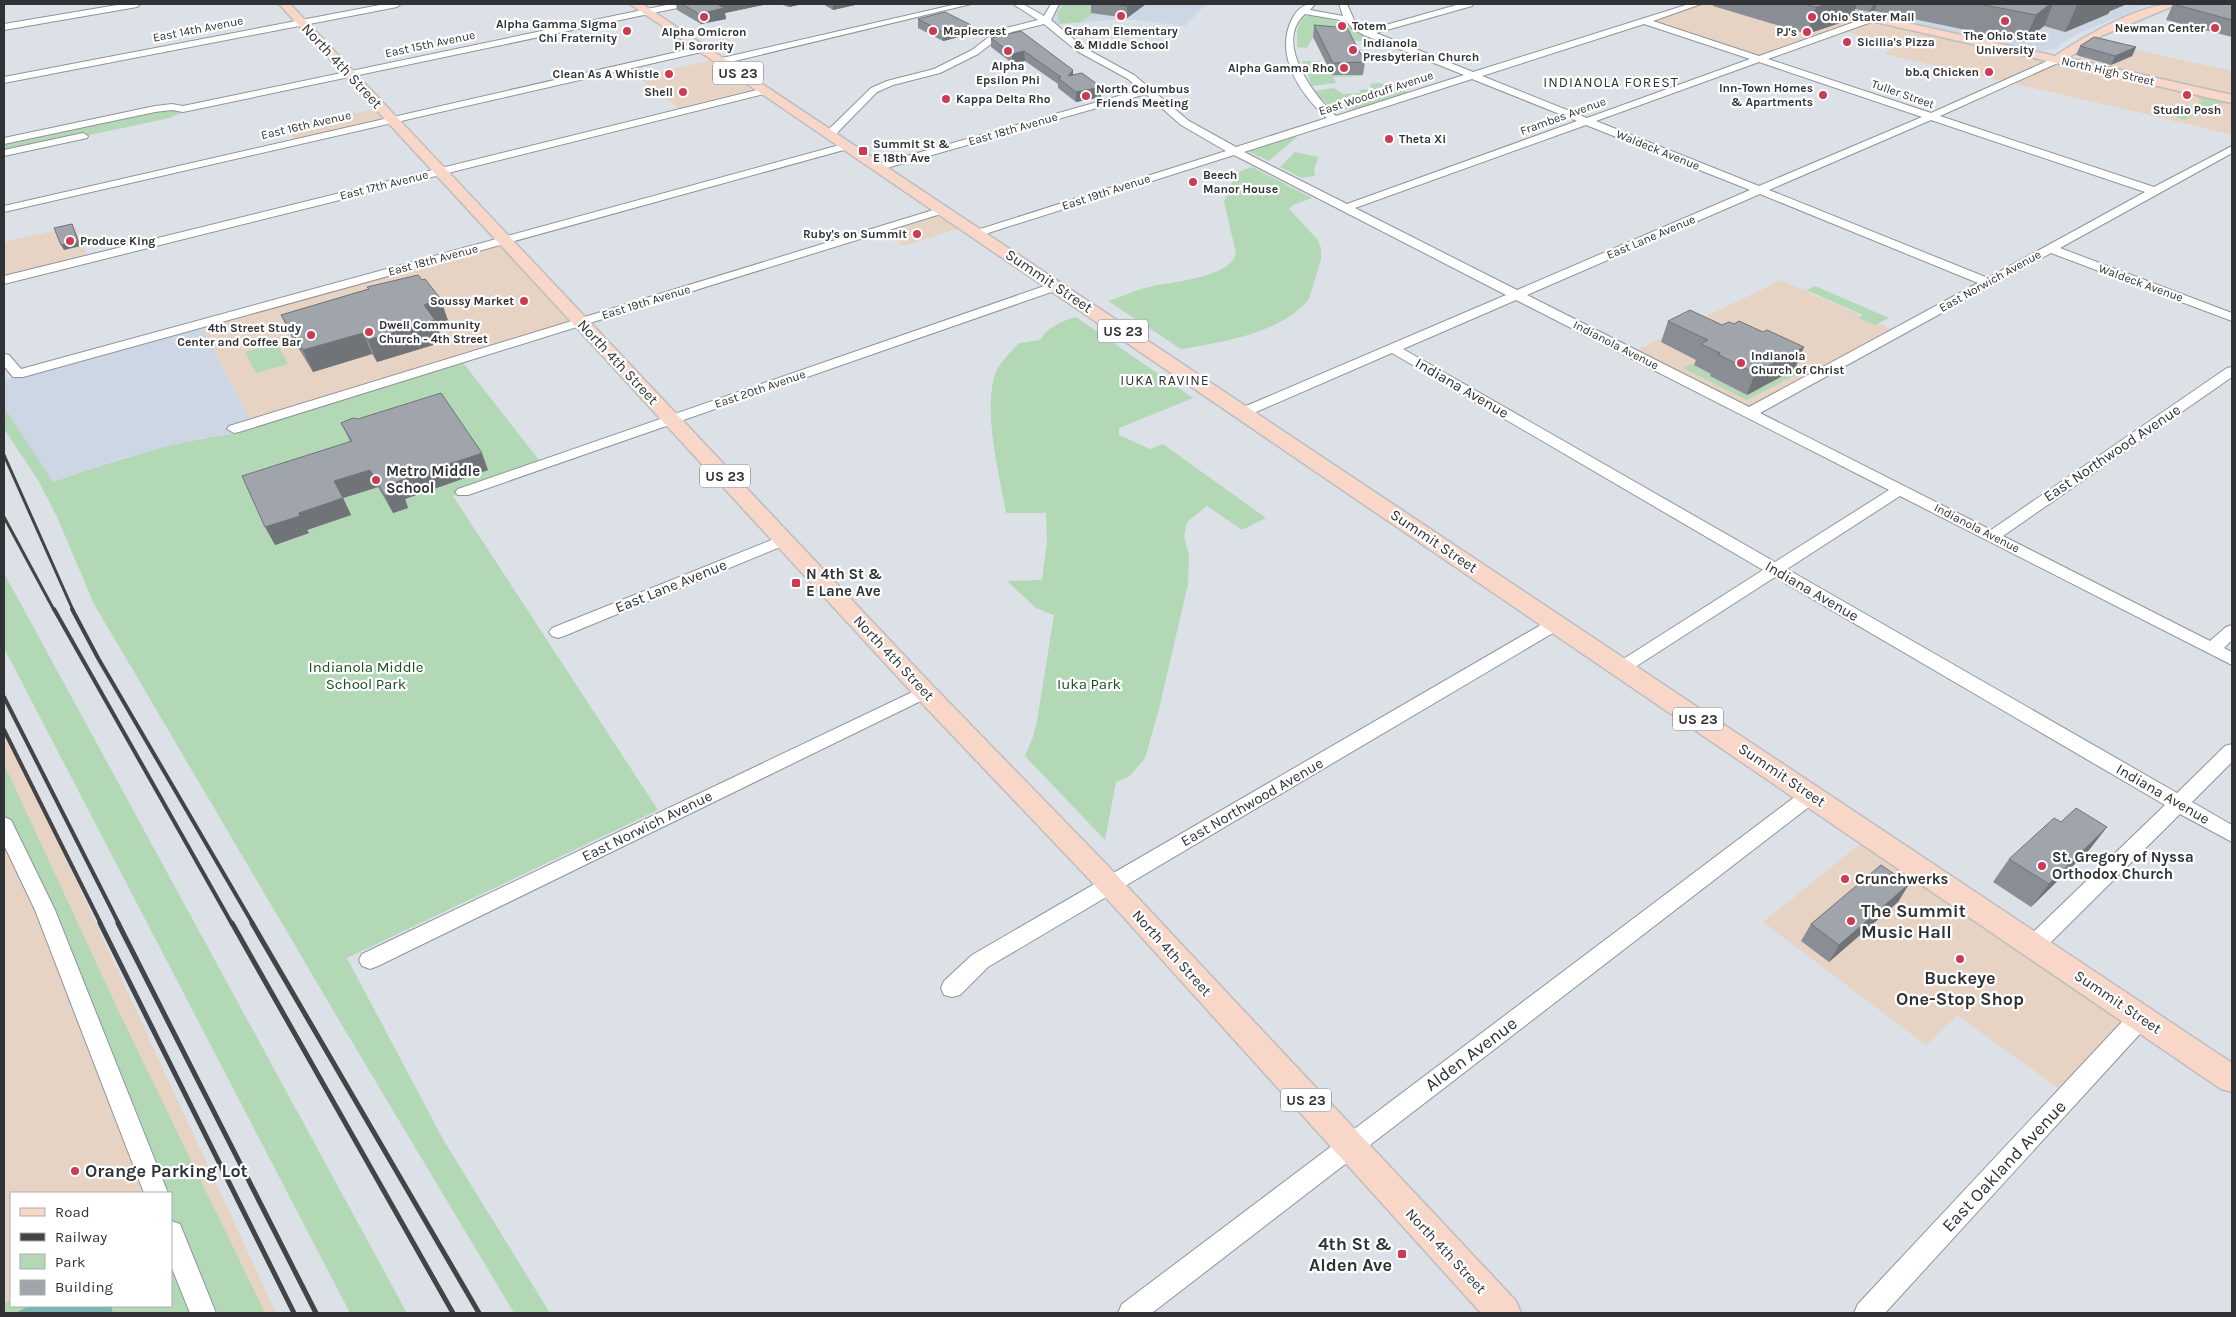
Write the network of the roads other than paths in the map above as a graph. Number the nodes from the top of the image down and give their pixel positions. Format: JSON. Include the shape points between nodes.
{"nodes":[{"id":1,"x":137,"y":4,"type":"edge"},
{"id":2,"x":284,"y":4,"type":"edge"},
{"id":3,"x":397,"y":4,"type":"edge"},
{"id":4,"x":635,"y":4,"type":"edge"},
{"id":5,"x":682,"y":4,"type":"edge"},
{"id":6,"x":967,"y":4,"type":"edge"},
{"id":7,"x":1017,"y":4,"type":"edge"},
{"id":8,"x":1055,"y":4,"type":"edge"},
{"id":9,"x":1311,"y":4,"type":"edge"},
{"id":10,"x":1343,"y":4,"type":"edge"},
{"id":11,"x":1469,"y":4,"type":"edge"},
{"id":12,"x":1697,"y":4,"type":"edge"},
{"id":13,"x":1809,"y":4,"type":"edge"},
{"id":14,"x":2169,"y":4,"type":"edge"},
{"id":15,"x":646,"y":11,"type":"junction"},
{"id":16,"x":1301,"y":11,"type":"junction"},
{"id":17,"x":1874,"y":18,"type":"junction"},
{"id":18,"x":1347,"y":19,"type":"junction"},
{"id":19,"x":1046,"y":20,"type":"junction"},
{"id":20,"x":1644,"y":21,"type":"junction"},
{"id":21,"x":301,"y":22,"type":"junction"},
{"id":22,"x":4,"y":28,"type":"edge"},
{"id":23,"x":1367,"y":33,"type":"junction"},
{"id":24,"x":703,"y":49,"type":"junction"},
{"id":25,"x":1758,"y":60,"type":"junction"},
{"id":26,"x":2057,"y":60,"type":"junction"},
{"id":27,"x":722,"y":61,"type":"junction"},
{"id":28,"x":349,"y":74,"type":"junction"},
{"id":29,"x":1472,"y":76,"type":"junction"},
{"id":30,"x":4,"y":80,"type":"edge"},
{"id":31,"x":765,"y":91,"type":"junction"},
{"id":32,"x":1147,"y":91,"type":"junction"},
{"id":33,"x":2232,"y":99,"type":"edge"},
{"id":34,"x":184,"y":109,"type":"junction"},
{"id":35,"x":1930,"y":116,"type":"junction"},
{"id":36,"x":165,"y":119,"type":"dead end"},
{"id":37,"x":392,"y":120,"type":"junction"},
{"id":38,"x":1334,"y":120,"type":"junction"},
{"id":39,"x":1586,"y":122,"type":"junction"},
{"id":40,"x":830,"y":134,"type":"junction"},
{"id":41,"x":92,"y":135,"type":"dead end"},
{"id":42,"x":4,"y":140,"type":"edge"},
{"id":43,"x":847,"y":146,"type":"junction"},
{"id":44,"x":2232,"y":149,"type":"edge"},
{"id":45,"x":1234,"y":151,"type":"junction"},
{"id":46,"x":4,"y":153,"type":"edge"},
{"id":47,"x":879,"y":167,"type":"junction"},
{"id":48,"x":440,"y":172,"type":"junction"},
{"id":49,"x":1758,"y":190,"type":"junction"},
{"id":50,"x":2154,"y":192,"type":"junction"},
{"id":51,"x":4,"y":208,"type":"edge"},
{"id":52,"x":1345,"y":208,"type":"junction"},
{"id":53,"x":943,"y":210,"type":"junction"},
{"id":54,"x":978,"y":233,"type":"junction"},
{"id":55,"x":504,"y":240,"type":"junction"},
{"id":56,"x":2050,"y":248,"type":"junction"},
{"id":57,"x":4,"y":280,"type":"edge"},
{"id":58,"x":1988,"y":282,"type":"junction"},
{"id":59,"x":1056,"y":286,"type":"junction"},
{"id":60,"x":1517,"y":294,"type":"junction"},
{"id":61,"x":2232,"y":317,"type":"edge"},
{"id":62,"x":581,"y":322,"type":"junction"},
{"id":63,"x":1392,"y":348,"type":"junction"},
{"id":64,"x":4,"y":358,"type":"edge"},
{"id":65,"x":2232,"y":371,"type":"edge"},
{"id":66,"x":1244,"y":412,"type":"junction"},
{"id":67,"x":1749,"y":413,"type":"junction"},
{"id":68,"x":672,"y":420,"type":"junction"},
{"id":69,"x":234,"y":429,"type":"dead end"},
{"id":70,"x":1900,"y":490,"type":"junction"},
{"id":71,"x":463,"y":492,"type":"dead end"},
{"id":72,"x":1992,"y":536,"type":"junction"},
{"id":73,"x":784,"y":540,"type":"junction"},
{"id":74,"x":1775,"y":570,"type":"junction"},
{"id":75,"x":1556,"y":623,"type":"junction"},
{"id":76,"x":2232,"y":631,"type":"edge"},
{"id":77,"x":558,"y":632,"type":"dead end"},
{"id":78,"x":2212,"y":649,"type":"junction"},
{"id":79,"x":2232,"y":659,"type":"edge"},
{"id":80,"x":1623,"y":667,"type":"junction"},
{"id":81,"x":925,"y":692,"type":"junction"},
{"id":82,"x":2232,"y":751,"type":"edge"},
{"id":83,"x":1812,"y":795,"type":"junction"},
{"id":84,"x":2179,"y":803,"type":"junction"},
{"id":85,"x":4,"y":825,"type":"edge"},
{"id":86,"x":2232,"y":834,"type":"edge"},
{"id":87,"x":1110,"y":885,"type":"junction"},
{"id":88,"x":2034,"y":944,"type":"junction"},
{"id":89,"x":370,"y":960,"type":"dead end"},
{"id":90,"x":952,"y":988,"type":"dead end"},
{"id":91,"x":2141,"y":1017,"type":"junction"},
{"id":92,"x":2232,"y":1079,"type":"edge"},
{"id":93,"x":1349,"y":1147,"type":"junction"},
{"id":94,"x":156,"y":1192,"type":"edge"},
{"id":95,"x":172,"y":1236,"type":"edge"},
{"id":96,"x":203,"y":1313,"type":"edge"},
{"id":97,"x":1131,"y":1313,"type":"edge"},
{"id":98,"x":1504,"y":1313,"type":"edge"},
{"id":99,"x":1867,"y":1313,"type":"edge"}],
"edges":[{"from":1,"to":22,"type":"street"},
{"from":2,"to":21,"type":"main road","name":"North 4th Street","number":"US 23"},
{"from":3,"to":21,"type":"street","name":"East 14th Avenue"},
{"from":4,"to":15,"type":"main road","name":"Summit Street","number":"US 23"},
{"from":5,"to":15,"type":"street","name":"East 15th Avenue"},
{"from":6,"to":27,"type":"street"},
{"from":7,"to":19,"type":"street","name":"Indianola Avenue"},
{"from":8,"to":19,"type":"street"},
{"from":9,"to":16,"type":"street"},
{"from":10,"to":18,"type":"street"},
{"from":11,"to":23,"type":"street"},
{"from":12,"to":20,"type":"street","name":"East Woodruff Avenue"},
{"from":13,"to":17,"type":"main road","name":"North High Street"},
{"from":14,"to":26,"type":"main road","via":[[2097,34]]},
{"from":15,"to":24,"type":"main road","name":"Summit Street","number":"US 23"},
{"from":15,"to":28,"type":"street","name":"East 15th Avenue"},
{"from":16,"to":18,"type":"street"},
{"from":16,"to":38,"type":"street","via":[[1290,27],[1292,59],[1310,96]]},
{"from":17,"to":25,"type":"street","name":"Frambes Avenue"},
{"from":17,"to":26,"type":"main road","name":"North High Street"},
{"from":18,"to":23,"type":"street","name":"Waldeck Avenue"},
{"from":19,"to":32,"type":"street","name":"Indianola Avenue","via":[[1080,50],[1131,77]]},
{"from":19,"to":40,"type":"street","via":[[1010,30],[937,71],[874,90]]},
{"from":20,"to":25,"type":"street","name":"Tuller Street"},
{"from":20,"to":29,"type":"street","name":"East Woodruff Avenue"},
{"from":21,"to":28,"type":"main road","name":"North 4th Street","number":"US 23"},
{"from":21,"to":30,"type":"street","name":"East 14th Avenue"},
{"from":23,"to":29,"type":"street","name":"Waldeck Avenue"},
{"from":24,"to":27,"type":"main road","name":"Summit Street","number":"US 23"},
{"from":24,"to":37,"type":"street","name":"East 16th Avenue"},
{"from":25,"to":35,"type":"street","name":"Tuller Street"},
{"from":25,"to":39,"type":"street","name":"Frambes Avenue"},
{"from":26,"to":33,"type":"main road","name":"North High Street"},
{"from":26,"to":35,"type":"street","name":"East Lane Avenue"},
{"from":27,"to":31,"type":"main road","name":"Summit Street","number":"US 23"},
{"from":28,"to":34,"type":"street","name":"East 15th Avenue"},
{"from":28,"to":37,"type":"main road","name":"North 4th Street","number":"US 23"},
{"from":29,"to":38,"type":"street","name":"East Woodruff Avenue"},
{"from":29,"to":39,"type":"street","name":"Waldeck Avenue"},
{"from":31,"to":40,"type":"main road","name":"Summit Street","number":"US 23"},
{"from":31,"to":48,"type":"street","name":"East 17th Avenue"},
{"from":32,"to":45,"type":"street","name":"Indianola Avenue","via":[[1185,123]]},
{"from":32,"to":47,"type":"street","name":"East 18th Avenue"},
{"from":34,"to":36,"type":"street","name":"East 15th Avenue"},
{"from":34,"to":42,"type":"street","name":"East 15th Avenue","via":[[155,109]]},
{"from":35,"to":49,"type":"street","name":"East Lane Avenue"},
{"from":35,"to":50,"type":"street","name":"Tuller Street"},
{"from":37,"to":48,"type":"main road","name":"North 4th Street","number":"US 23"},
{"from":37,"to":51,"type":"street","name":"East 16th Avenue"},
{"from":38,"to":45,"type":"street","name":"East Woodruff Avenue"},
{"from":39,"to":49,"type":"street","name":"Waldeck Avenue"},
{"from":39,"to":52,"type":"street","name":"Frambes Avenue"},
{"from":40,"to":43,"type":"main road","name":"Summit Street","number":"US 23"},
{"from":41,"to":46,"type":"street"},
{"from":43,"to":47,"type":"main road","name":"Summit Street","number":"US 23"},
{"from":43,"to":55,"type":"street","name":"East 18th Avenue"},
{"from":44,"to":50,"type":"street","name":"East Norwich Avenue"},
{"from":45,"to":52,"type":"street","name":"Indianola Avenue"},
{"from":45,"to":54,"type":"street","name":"East 19th Avenue"},
{"from":47,"to":53,"type":"main road","name":"Summit Street","number":"US 23"},
{"from":48,"to":55,"type":"main road","name":"North 4th Street","number":"US 23"},
{"from":48,"to":57,"type":"street","name":"East 17th Avenue"},
{"from":49,"to":58,"type":"street","name":"Waldeck Avenue"},
{"from":49,"to":60,"type":"street","name":"East Lane Avenue"},
{"from":50,"to":56,"type":"street","name":"East Norwich Avenue"},
{"from":52,"to":60,"type":"street","name":"Indianola Avenue"},
{"from":53,"to":54,"type":"main road","name":"Summit Street","number":"US 23"},
{"from":53,"to":62,"type":"street","name":"East 19th Avenue"},
{"from":54,"to":59,"type":"main road","name":"Summit Street","number":"US 23"},
{"from":55,"to":62,"type":"main road","name":"North 4th Street","number":"US 23"},
{"from":55,"to":64,"type":"street","name":"East 18th Avenue","via":[[18,374]]},
{"from":56,"to":58,"type":"street","name":"East Norwich Avenue"},
{"from":56,"to":61,"type":"street","name":"Waldeck Avenue"},
{"from":58,"to":67,"type":"street","name":"East Norwich Avenue"},
{"from":59,"to":66,"type":"main road","name":"Summit Street","number":"US 23"},
{"from":59,"to":68,"type":"street","name":"East 20th Avenue"},
{"from":60,"to":63,"type":"street","name":"East Lane Avenue"},
{"from":60,"to":67,"type":"street","name":"Indianola Avenue"},
{"from":62,"to":68,"type":"main road","name":"North 4th Street","number":"US 23"},
{"from":62,"to":69,"type":"street","name":"East 19th Avenue"},
{"from":63,"to":66,"type":"street","name":"East Lane Avenue"},
{"from":63,"to":74,"type":"street","name":"Indiana Avenue"},
{"from":65,"to":72,"type":"street","name":"East Northwood Avenue"},
{"from":66,"to":75,"type":"main road","name":"Summit Street","number":"US 23"},
{"from":67,"to":70,"type":"street","name":"Indianola Avenue"},
{"from":68,"to":71,"type":"street","name":"East 20th Avenue"},
{"from":68,"to":73,"type":"main road","name":"North 4th Street","number":"US 23"},
{"from":70,"to":72,"type":"street","name":"Indianola Avenue"},
{"from":70,"to":74,"type":"street"},
{"from":72,"to":78,"type":"street","name":"Indianola Avenue"},
{"from":73,"to":77,"type":"street","name":"East Lane Avenue"},
{"from":73,"to":81,"type":"main road","name":"North 4th Street","number":"US 23"},
{"from":74,"to":80,"type":"street"},
{"from":74,"to":84,"type":"street","name":"Indiana Avenue"},
{"from":75,"to":80,"type":"main road","name":"Summit Street","number":"US 23"},
{"from":75,"to":87,"type":"street","name":"East Northwood Avenue"},
{"from":76,"to":78,"type":"street"},
{"from":78,"to":79,"type":"street","name":"Indianola Avenue"},
{"from":80,"to":83,"type":"main road","name":"Summit Street","number":"US 23"},
{"from":81,"to":87,"type":"main road","name":"North 4th Street","number":"US 23"},
{"from":81,"to":89,"type":"street","name":"East Norwich Avenue"},
{"from":82,"to":84,"type":"street"},
{"from":83,"to":88,"type":"main road","name":"Summit Street","number":"US 23"},
{"from":83,"to":93,"type":"street","name":"Alden Avenue"},
{"from":84,"to":86,"type":"street","name":"Indiana Avenue"},
{"from":84,"to":88,"type":"street"},
{"from":85,"to":94,"type":"street","via":[[45,910]]},
{"from":87,"to":90,"type":"street","name":"East Northwood Avenue","via":[[980,961]]},
{"from":87,"to":93,"type":"main road","name":"North 4th Street","number":"US 23"},
{"from":88,"to":91,"type":"main road","name":"Summit Street","number":"US 23"},
{"from":91,"to":92,"type":"main road","name":"Summit Street","number":"US 23"},
{"from":91,"to":99,"type":"street","name":"East Oakland Avenue"},
{"from":93,"to":97,"type":"street","name":"Alden Avenue"},
{"from":93,"to":98,"type":"main road","name":"North 4th Street","number":"US 23"},
{"from":95,"to":96,"type":"street"}]}
